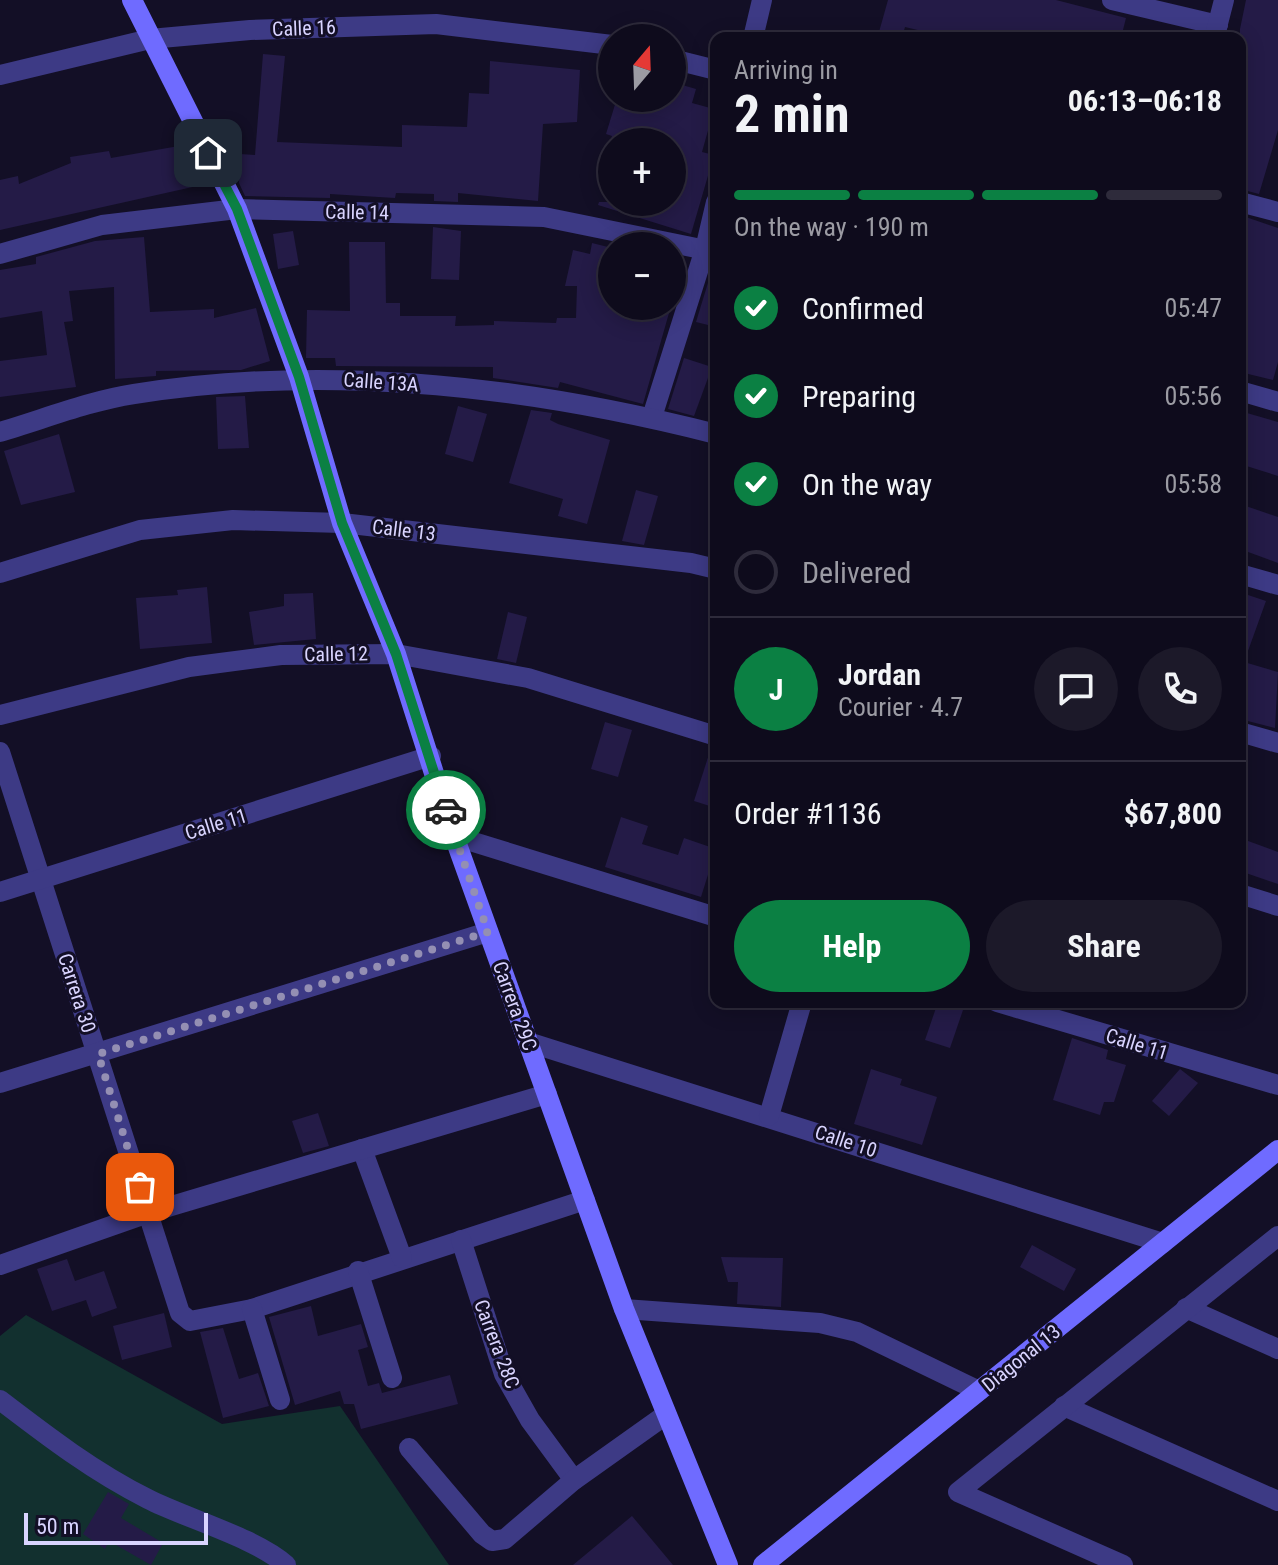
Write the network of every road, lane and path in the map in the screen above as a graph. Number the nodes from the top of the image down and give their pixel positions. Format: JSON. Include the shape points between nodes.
{"nodes":[{"id":1,"x":132,"y":0,"type":"edge"},
{"id":2,"x":762,"y":0,"type":"edge"},
{"id":3,"x":1112,"y":0,"type":"edge"},
{"id":4,"x":1224,"y":0,"type":"edge"},
{"id":5,"x":1216,"y":31,"type":"edge"},
{"id":6,"x":754,"y":32,"type":"edge"},
{"id":7,"x":150,"y":39,"type":"junction"},
{"id":8,"x":598,"y":43,"type":"edge"},
{"id":9,"x":686,"y":62,"type":"edge"},
{"id":10,"x":710,"y":68,"type":"edge"},
{"id":11,"x":0,"y":75,"type":"edge"},
{"id":12,"x":1246,"y":204,"type":"edge"},
{"id":13,"x":237,"y":209,"type":"junction"},
{"id":14,"x":1278,"y":212,"type":"edge"},
{"id":15,"x":710,"y":251,"type":"edge"},
{"id":16,"x":0,"y":254,"type":"edge"},
{"id":17,"x":710,"y":254,"type":"edge"},
{"id":18,"x":299,"y":377,"type":"junction"},
{"id":19,"x":1246,"y":393,"type":"edge"},
{"id":20,"x":1278,"y":402,"type":"edge"},
{"id":21,"x":652,"y":417,"type":"junction"},
{"id":22,"x":0,"y":432,"type":"edge"},
{"id":23,"x":710,"y":432,"type":"edge"},
{"id":24,"x":342,"y":523,"type":"junction"},
{"id":25,"x":710,"y":568,"type":"edge"},
{"id":26,"x":0,"y":573,"type":"edge"},
{"id":27,"x":1246,"y":576,"type":"edge"},
{"id":28,"x":1278,"y":585,"type":"edge"},
{"id":29,"x":396,"y":654,"type":"junction"},
{"id":30,"x":0,"y":715,"type":"edge"},
{"id":31,"x":710,"y":734,"type":"edge"},
{"id":32,"x":1246,"y":734,"type":"edge"},
{"id":33,"x":1278,"y":743,"type":"edge"},
{"id":34,"x":0,"y":752,"type":"edge"},
{"id":35,"x":431,"y":756,"type":"junction"},
{"id":36,"x":454,"y":836,"type":"junction"},
{"id":37,"x":39,"y":879,"type":"junction"},
{"id":38,"x":0,"y":892,"type":"edge"},
{"id":39,"x":1246,"y":896,"type":"edge"},
{"id":40,"x":1278,"y":906,"type":"edge"},
{"id":41,"x":710,"y":915,"type":"edge"},
{"id":42,"x":488,"y":932,"type":"junction"},
{"id":43,"x":800,"y":1008,"type":"edge"},
{"id":44,"x":1017,"y":1008,"type":"edge"},
{"id":45,"x":528,"y":1042,"type":"junction"},
{"id":46,"x":98,"y":1054,"type":"junction"},
{"id":47,"x":0,"y":1083,"type":"edge"},
{"id":48,"x":1278,"y":1085,"type":"edge"},
{"id":49,"x":547,"y":1094,"type":"junction"},
{"id":50,"x":769,"y":1116,"type":"junction"},
{"id":51,"x":362,"y":1149,"type":"junction"},
{"id":52,"x":1278,"y":1150,"type":"edge"},
{"id":53,"x":585,"y":1200,"type":"junction"},
{"id":54,"x":148,"y":1213,"type":"junction"},
{"id":55,"x":1278,"y":1236,"type":"edge"},
{"id":56,"x":461,"y":1240,"type":"junction"},
{"id":57,"x":1163,"y":1243,"type":"junction"},
{"id":58,"x":402,"y":1258,"type":"junction"},
{"id":59,"x":0,"y":1265,"type":"edge"},
{"id":60,"x":358,"y":1271,"type":"junction"},
{"id":61,"x":1186,"y":1308,"type":"junction"},
{"id":62,"x":252,"y":1309,"type":"junction"},
{"id":63,"x":624,"y":1309,"type":"junction"},
{"id":64,"x":1278,"y":1349,"type":"edge"},
{"id":65,"x":392,"y":1378,"type":"dead end"},
{"id":66,"x":979,"y":1391,"type":"junction"},
{"id":67,"x":0,"y":1400,"type":"edge"},
{"id":68,"x":280,"y":1400,"type":"dead end"},
{"id":69,"x":1064,"y":1406,"type":"junction"},
{"id":70,"x":664,"y":1416,"type":"junction"},
{"id":71,"x":409,"y":1448,"type":"dead end"},
{"id":72,"x":574,"y":1480,"type":"junction"},
{"id":73,"x":1278,"y":1501,"type":"edge"},
{"id":74,"x":286,"y":1565,"type":"edge"},
{"id":75,"x":728,"y":1565,"type":"edge"},
{"id":76,"x":763,"y":1565,"type":"edge"},
{"id":77,"x":1123,"y":1565,"type":"edge"}],
"edges":[{"from":1,"to":7,"type":"street","name":"Carrera 29C"},
{"from":2,"to":6,"type":"street"},
{"from":3,"to":5,"type":"street"},
{"from":4,"to":5,"type":"street"},
{"from":7,"to":8,"type":"street","name":"Calle 16","via":[[436,24]]},
{"from":7,"to":11,"type":"street","name":"Calle 16"},
{"from":7,"to":13,"type":"street","name":"Carrera 29C"},
{"from":9,"to":10,"type":"street"},
{"from":12,"to":14,"type":"street"},
{"from":13,"to":15,"type":"street","name":"Calle 14","via":[[544,217]]},
{"from":13,"to":16,"type":"street","name":"Calle 14","via":[[102,225]]},
{"from":13,"to":18,"type":"street","name":"Carrera 29C"},
{"from":17,"to":21,"type":"street"},
{"from":18,"to":21,"type":"street","name":"Calle 13A","via":[[470,388]]},
{"from":18,"to":22,"type":"street","name":"Calle 13A","via":[[132,394]]},
{"from":18,"to":24,"type":"street","name":"Carrera 29C"},
{"from":19,"to":20,"type":"street"},
{"from":21,"to":23,"type":"street","name":"Calle 13A"},
{"from":24,"to":25,"type":"street","name":"Calle 13"},
{"from":24,"to":26,"type":"street","name":"Calle 13","via":[[233,520],[140,530]]},
{"from":24,"to":29,"type":"street","name":"Carrera 29C"},
{"from":27,"to":28,"type":"street"},
{"from":29,"to":30,"type":"street","name":"Calle 12","via":[[281,655],[189,667]]},
{"from":29,"to":31,"type":"street","name":"Calle 12","via":[[528,678]]},
{"from":29,"to":35,"type":"street","name":"Carrera 29C"},
{"from":32,"to":33,"type":"street"},
{"from":34,"to":37,"type":"street","name":"Carrera 30"},
{"from":35,"to":36,"type":"street","name":"Carrera 29C"},
{"from":35,"to":37,"type":"street","name":"Calle 11"},
{"from":36,"to":41,"type":"street"},
{"from":36,"to":42,"type":"street","name":"Carrera 29C"},
{"from":37,"to":38,"type":"street","name":"Calle 11"},
{"from":37,"to":46,"type":"street","name":"Carrera 30"},
{"from":39,"to":40,"type":"street"},
{"from":42,"to":45,"type":"street","name":"Carrera 29C"},
{"from":42,"to":46,"type":"street"},
{"from":43,"to":50,"type":"street"},
{"from":44,"to":48,"type":"street","name":"Calle 11"},
{"from":45,"to":49,"type":"street","name":"Carrera 29C"},
{"from":45,"to":50,"type":"street","name":"Calle 10"},
{"from":46,"to":47,"type":"street"},
{"from":46,"to":54,"type":"street","name":"Carrera 30"},
{"from":49,"to":51,"type":"street"},
{"from":49,"to":53,"type":"street","name":"Carrera 29C"},
{"from":50,"to":57,"type":"street","name":"Calle 10"},
{"from":51,"to":54,"type":"street"},
{"from":51,"to":58,"type":"street"},
{"from":52,"to":57,"type":"street","name":"Diagonal 13"},
{"from":53,"to":56,"type":"street"},
{"from":53,"to":63,"type":"street","name":"Carrera 29C"},
{"from":54,"to":59,"type":"street"},
{"from":54,"to":62,"type":"street","name":"Carrera 30","via":[[180,1313],[190,1321]]},
{"from":55,"to":61,"type":"street"},
{"from":56,"to":58,"type":"street"},
{"from":56,"to":72,"type":"street","name":"Carrera 28C","via":[[504,1374]]},
{"from":57,"to":66,"type":"street","name":"Diagonal 13"},
{"from":58,"to":60,"type":"street"},
{"from":60,"to":62,"type":"street"},
{"from":60,"to":65,"type":"street"},
{"from":61,"to":64,"type":"street"},
{"from":61,"to":69,"type":"street"},
{"from":62,"to":68,"type":"street"},
{"from":63,"to":66,"type":"street","via":[[820,1323],[857,1332]]},
{"from":63,"to":70,"type":"street","name":"Carrera 29C"},
{"from":66,"to":76,"type":"street","name":"Diagonal 13"},
{"from":67,"to":74,"type":"street","via":[[64,1450],[148,1499]]},
{"from":69,"to":73,"type":"street"},
{"from":69,"to":77,"type":"street","via":[[958,1492]]},
{"from":70,"to":72,"type":"street"},
{"from":70,"to":75,"type":"street","name":"Carrera 29C"},
{"from":71,"to":72,"type":"street","via":[[492,1541],[505,1539]]}]}
